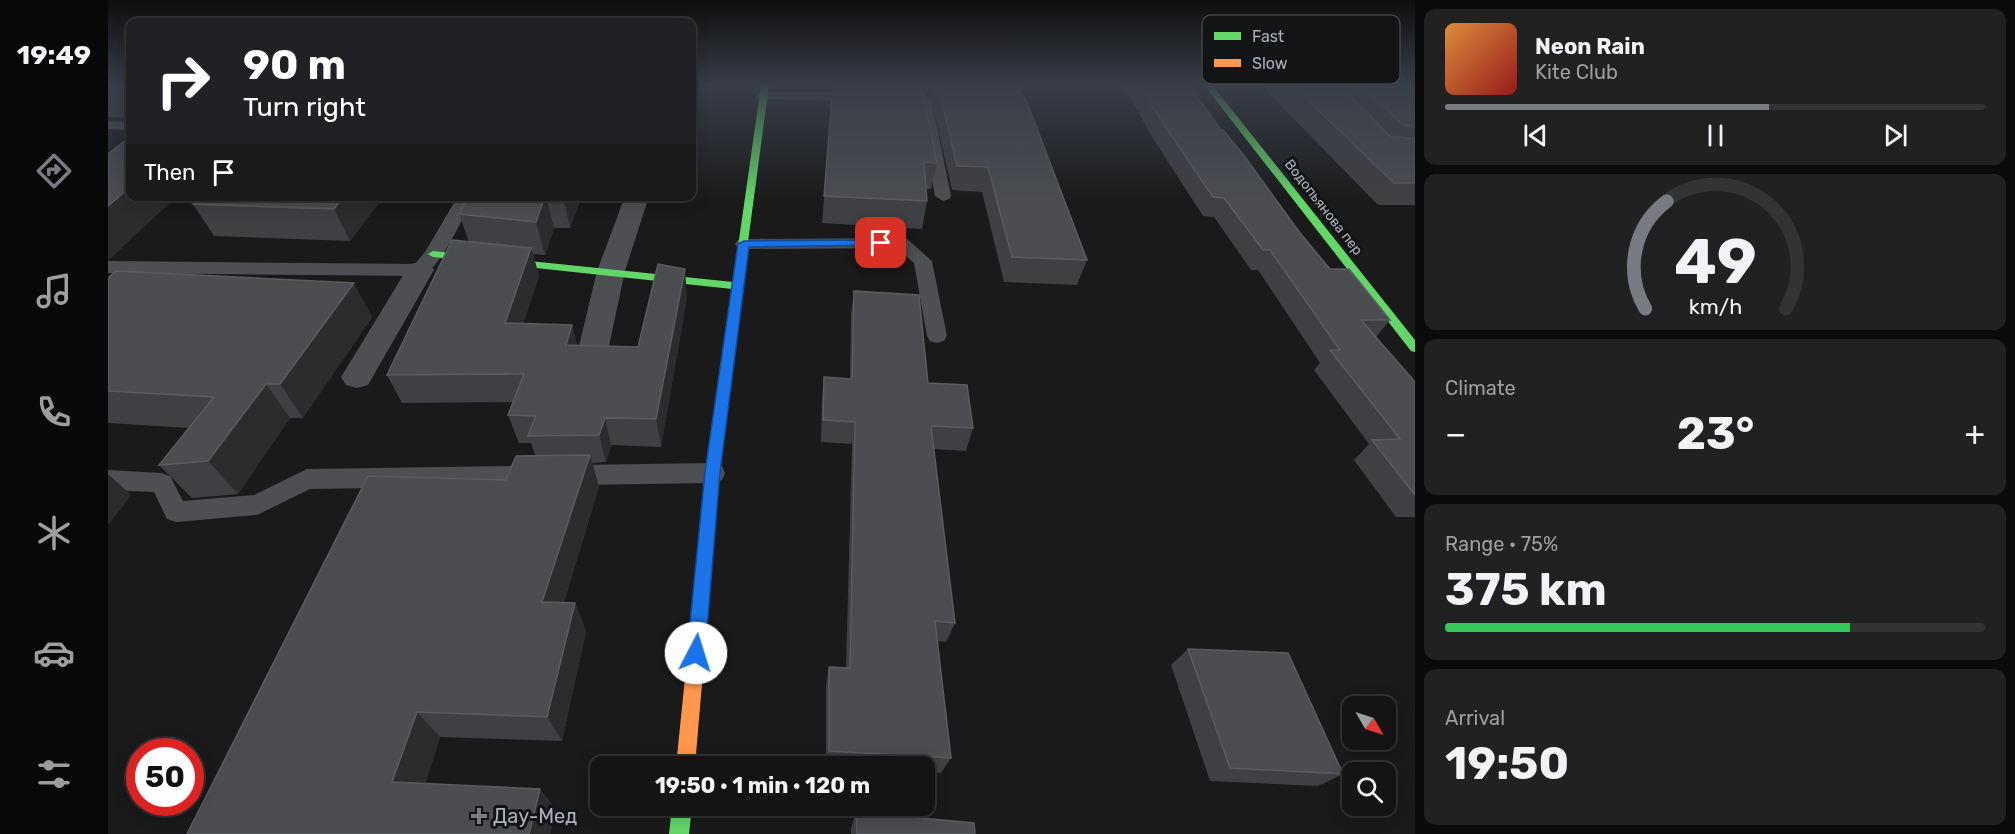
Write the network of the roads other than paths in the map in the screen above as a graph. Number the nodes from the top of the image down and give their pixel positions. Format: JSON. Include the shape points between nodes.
{"nodes":[{"id":1,"x":760,"y":124,"type":"edge"},
{"id":2,"x":929,"y":124,"type":"edge"},
{"id":3,"x":1239,"y":124,"type":"edge"},
{"id":4,"x":108,"y":125,"type":"edge"},
{"id":5,"x":126,"y":126,"type":"edge"},
{"id":6,"x":944,"y":196,"type":"dead end"},
{"id":7,"x":463,"y":201,"type":"edge"},
{"id":8,"x":635,"y":201,"type":"edge"},
{"id":9,"x":744,"y":244,"type":"junction"},
{"id":10,"x":427,"y":262,"type":"junction"},
{"id":11,"x":108,"y":267,"type":"edge"},
{"id":12,"x":157,"y":269,"type":"junction"},
{"id":13,"x":611,"y":271,"type":"junction"},
{"id":14,"x":738,"y":286,"type":"junction"},
{"id":15,"x":132,"y":289,"type":"edge"},
{"id":16,"x":937,"y":336,"type":"dead end"},
{"id":17,"x":594,"y":346,"type":"edge"},
{"id":18,"x":1415,"y":348,"type":"edge"},
{"id":19,"x":357,"y":377,"type":"dead end"},
{"id":20,"x":713,"y":472,"type":"junction"},
{"id":21,"x":108,"y":480,"type":"edge"},
{"id":22,"x":686,"y":756,"type":"edge"},
{"id":23,"x":681,"y":816,"type":"edge"},
{"id":24,"x":679,"y":834,"type":"edge"}],
"edges":[{"from":1,"to":9,"type":"main road"},
{"from":2,"to":6,"type":"lane"},
{"from":3,"to":18,"type":"main road","name":"Водопьянова пер"},
{"from":4,"to":5,"type":"lane"},
{"from":7,"to":10,"type":"lane"},
{"from":8,"to":13,"type":"street"},
{"from":9,"to":14,"type":"main road"},
{"from":9,"to":16,"type":"lane","via":[[901,243],[923,261]]},
{"from":10,"to":12,"type":"lane"},
{"from":10,"to":13,"type":"main road"},
{"from":10,"to":19,"type":"street"},
{"from":11,"to":12,"type":"lane"},
{"from":12,"to":15,"type":"lane"},
{"from":13,"to":14,"type":"main road"},
{"from":13,"to":17,"type":"street"},
{"from":14,"to":20,"type":"main road"},
{"from":20,"to":21,"type":"lane","via":[[307,479],[257,505],[176,512],[161,483]]},
{"from":20,"to":22,"type":"main road"},
{"from":23,"to":24,"type":"main road"}]}
